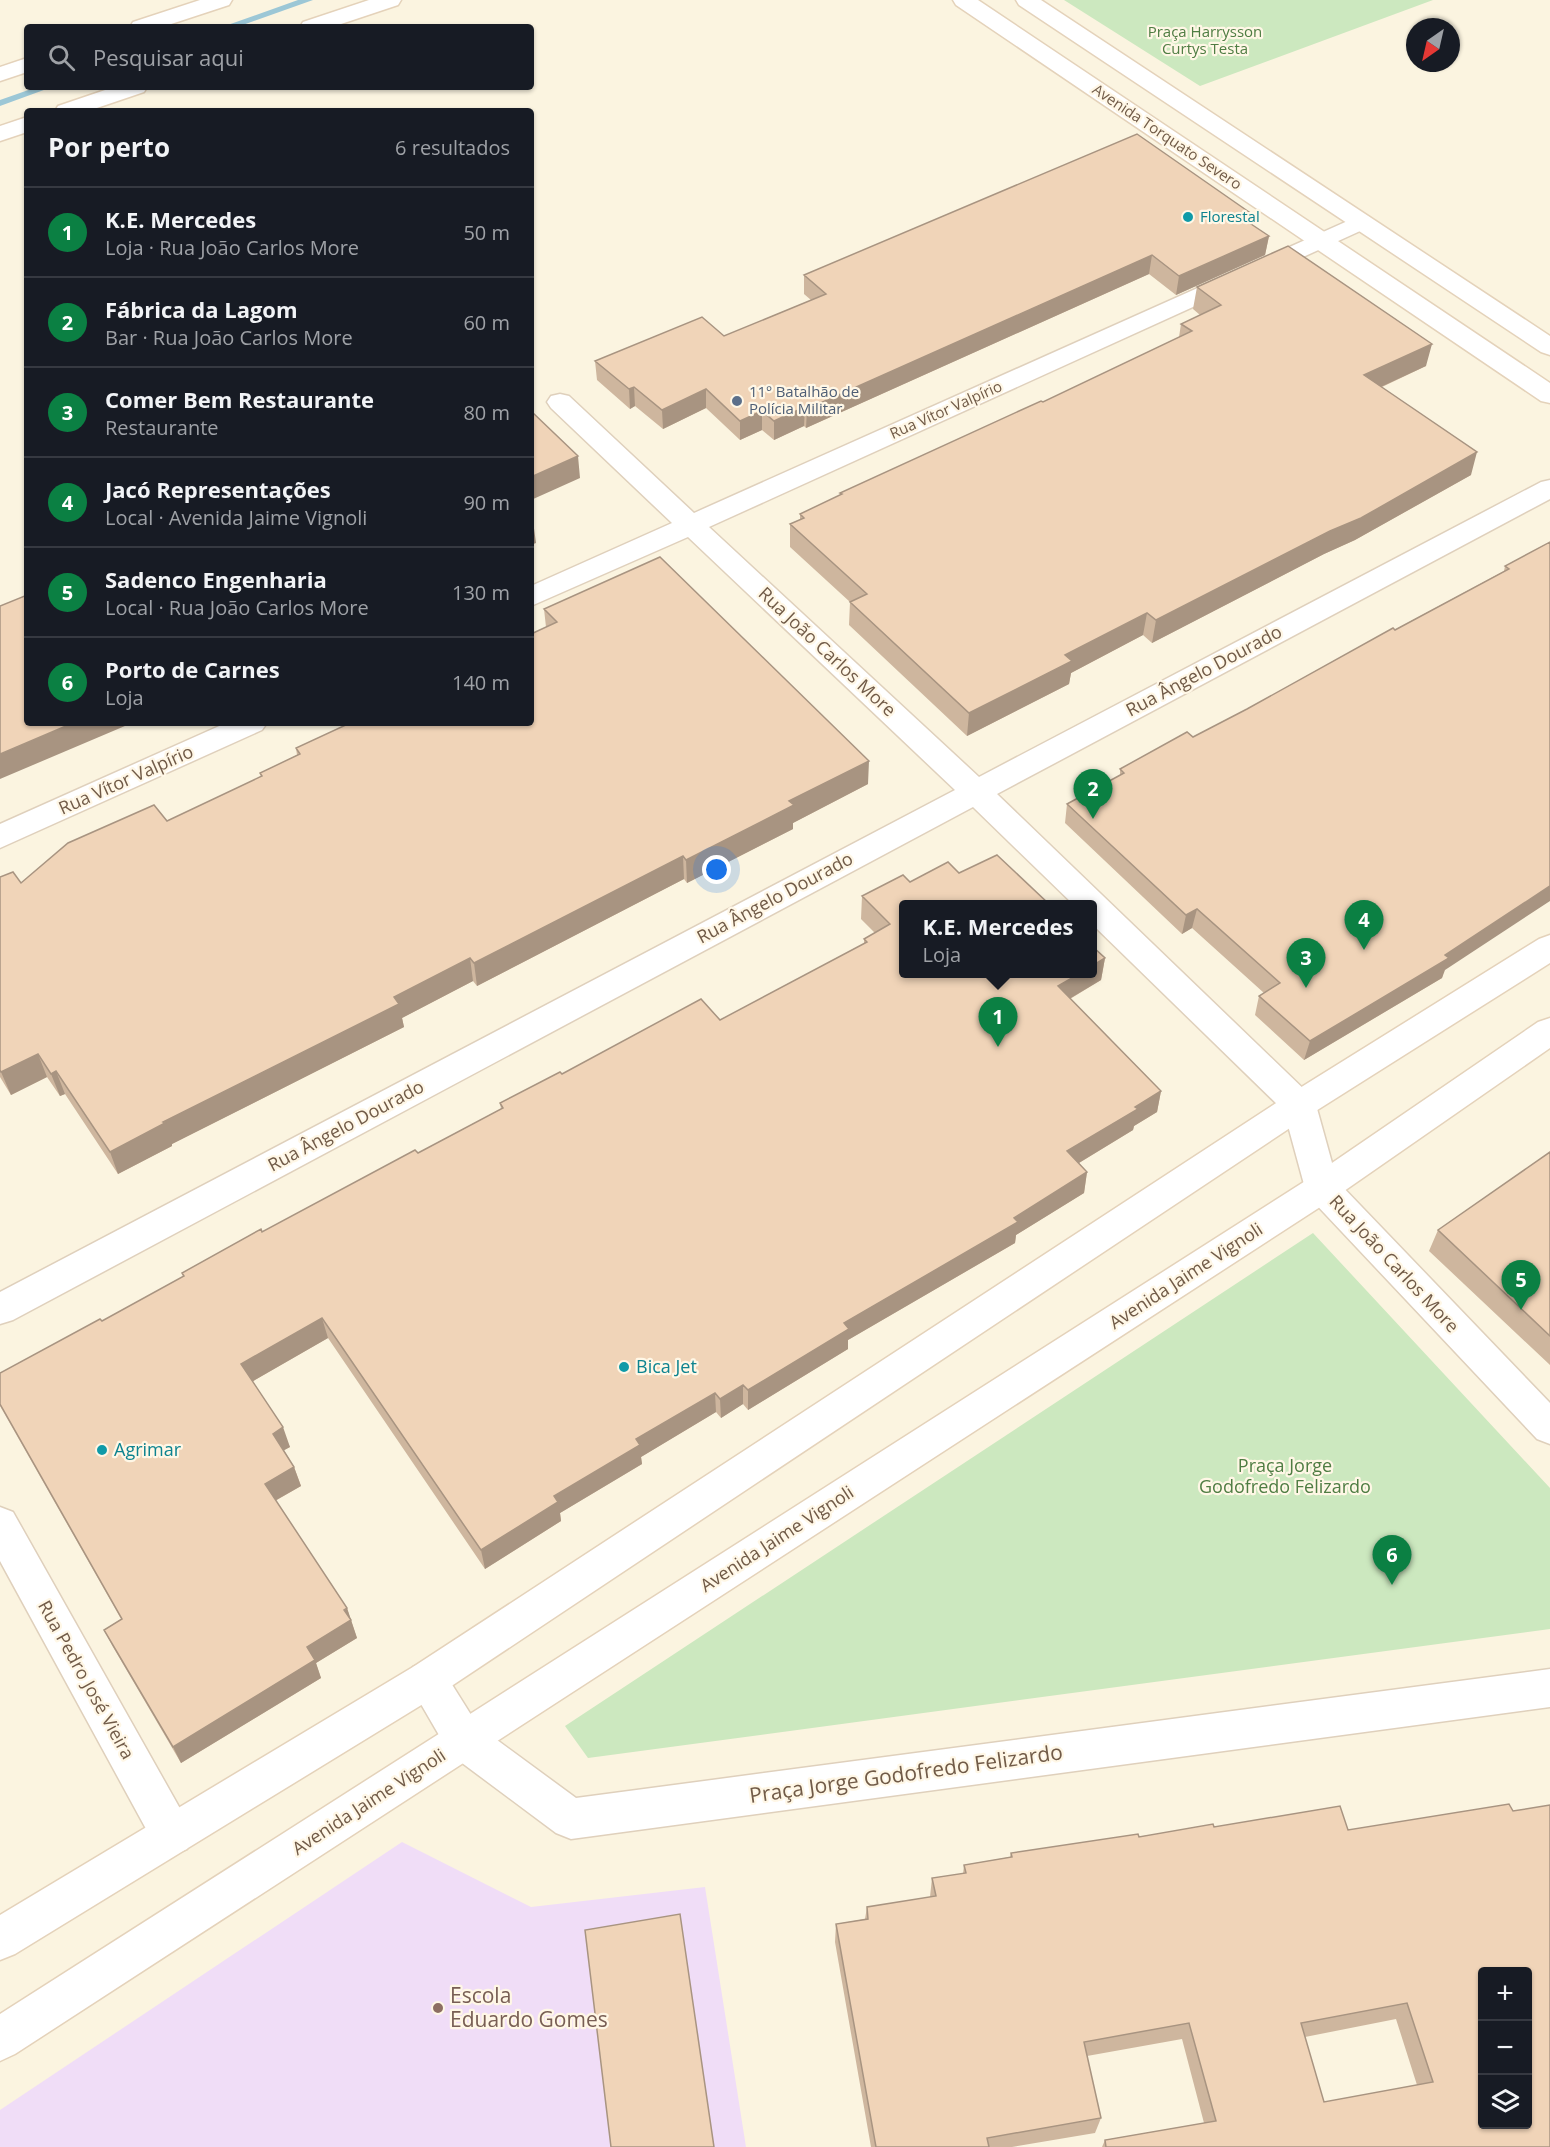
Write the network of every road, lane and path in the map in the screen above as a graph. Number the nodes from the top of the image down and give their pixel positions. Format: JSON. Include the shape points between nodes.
{"nodes":[{"id":1,"x":221,"y":0,"type":"edge"},
{"id":2,"x":390,"y":0,"type":"edge"},
{"id":3,"x":964,"y":0,"type":"edge"},
{"id":4,"x":1027,"y":0,"type":"edge"},
{"id":5,"x":150,"y":24,"type":"edge"},
{"id":6,"x":320,"y":24,"type":"edge"},
{"id":7,"x":24,"y":66,"type":"edge"},
{"id":8,"x":0,"y":74,"type":"edge"},
{"id":9,"x":127,"y":90,"type":"edge"},
{"id":10,"x":75,"y":108,"type":"edge"},
{"id":11,"x":24,"y":125,"type":"edge"},
{"id":12,"x":0,"y":134,"type":"edge"},
{"id":13,"x":1361,"y":222,"type":"junction"},
{"id":14,"x":1320,"y":241,"type":"junction"},
{"id":15,"x":1550,"y":347,"type":"edge"},
{"id":16,"x":1550,"y":395,"type":"edge"},
{"id":17,"x":560,"y":402,"type":"dead end"},
{"id":18,"x":1550,"y":488,"type":"edge"},
{"id":19,"x":691,"y":525,"type":"junction"},
{"id":20,"x":534,"y":596,"type":"edge"},
{"id":21,"x":245,"y":726,"type":"edge"},
{"id":22,"x":976,"y":792,"type":"junction"},
{"id":23,"x":0,"y":837,"type":"edge"},
{"id":24,"x":1087,"y":900,"type":"edge"},
{"id":25,"x":1097,"y":910,"type":"edge"},
{"id":26,"x":1550,"y":947,"type":"edge"},
{"id":27,"x":1550,"y":1031,"type":"edge"},
{"id":28,"x":1299,"y":1106,"type":"junction"},
{"id":29,"x":1322,"y":1188,"type":"junction"},
{"id":30,"x":0,"y":1309,"type":"edge"},
{"id":31,"x":1550,"y":1428,"type":"edge"},
{"id":32,"x":0,"y":1524,"type":"edge"},
{"id":33,"x":428,"y":1680,"type":"junction"},
{"id":34,"x":1550,"y":1688,"type":"edge"},
{"id":35,"x":464,"y":1740,"type":"junction"},
{"id":36,"x":172,"y":1835,"type":"junction"},
{"id":37,"x":0,"y":1939,"type":"edge"},
{"id":38,"x":0,"y":2039,"type":"edge"}],
"edges":[{"from":1,"to":5,"type":"street"},
{"from":2,"to":6,"type":"street"},
{"from":3,"to":14,"type":"street","name":"Avenida Torquato Severo"},
{"from":4,"to":13,"type":"street"},
{"from":7,"to":8,"type":"street"},
{"from":9,"to":10,"type":"street"},
{"from":11,"to":12,"type":"street"},
{"from":13,"to":14,"type":"street","name":"Rua Vítor Valpírio"},
{"from":13,"to":15,"type":"street"},
{"from":14,"to":16,"type":"street","name":"Avenida Torquato Severo"},
{"from":14,"to":19,"type":"street","name":"Rua Vítor Valpírio"},
{"from":17,"to":19,"type":"street","name":"Rua João Carlos More"},
{"from":18,"to":22,"type":"street","name":"Rua Ângelo Dourado"},
{"from":19,"to":20,"type":"street","name":"Rua Vítor Valpírio"},
{"from":19,"to":22,"type":"street","name":"Rua João Carlos More"},
{"from":21,"to":23,"type":"street","name":"Rua Vítor Valpírio"},
{"from":22,"to":24,"type":"street","name":"Rua João Carlos More"},
{"from":22,"to":30,"type":"street","name":"Rua Ângelo Dourado"},
{"from":25,"to":28,"type":"street","name":"Rua João Carlos More"},
{"from":26,"to":28,"type":"street"},
{"from":27,"to":29,"type":"street","name":"Avenida Jaime Vignoli"},
{"from":28,"to":29,"type":"street","name":"Rua João Carlos More"},
{"from":28,"to":33,"type":"street"},
{"from":29,"to":31,"type":"street","name":"Rua João Carlos More"},
{"from":29,"to":35,"type":"street","name":"Avenida Jaime Vignoli"},
{"from":32,"to":36,"type":"street","name":"Rua Pedro José Vieira"},
{"from":33,"to":35,"type":"street","name":"Praça Jorge Godofredo Felizardo"},
{"from":33,"to":36,"type":"street"},
{"from":34,"to":35,"type":"street","name":"Praça Jorge Godofredo Felizardo","via":[[571,1819]]},
{"from":35,"to":38,"type":"street","name":"Avenida Jaime Vignoli"},
{"from":36,"to":37,"type":"street"}]}
